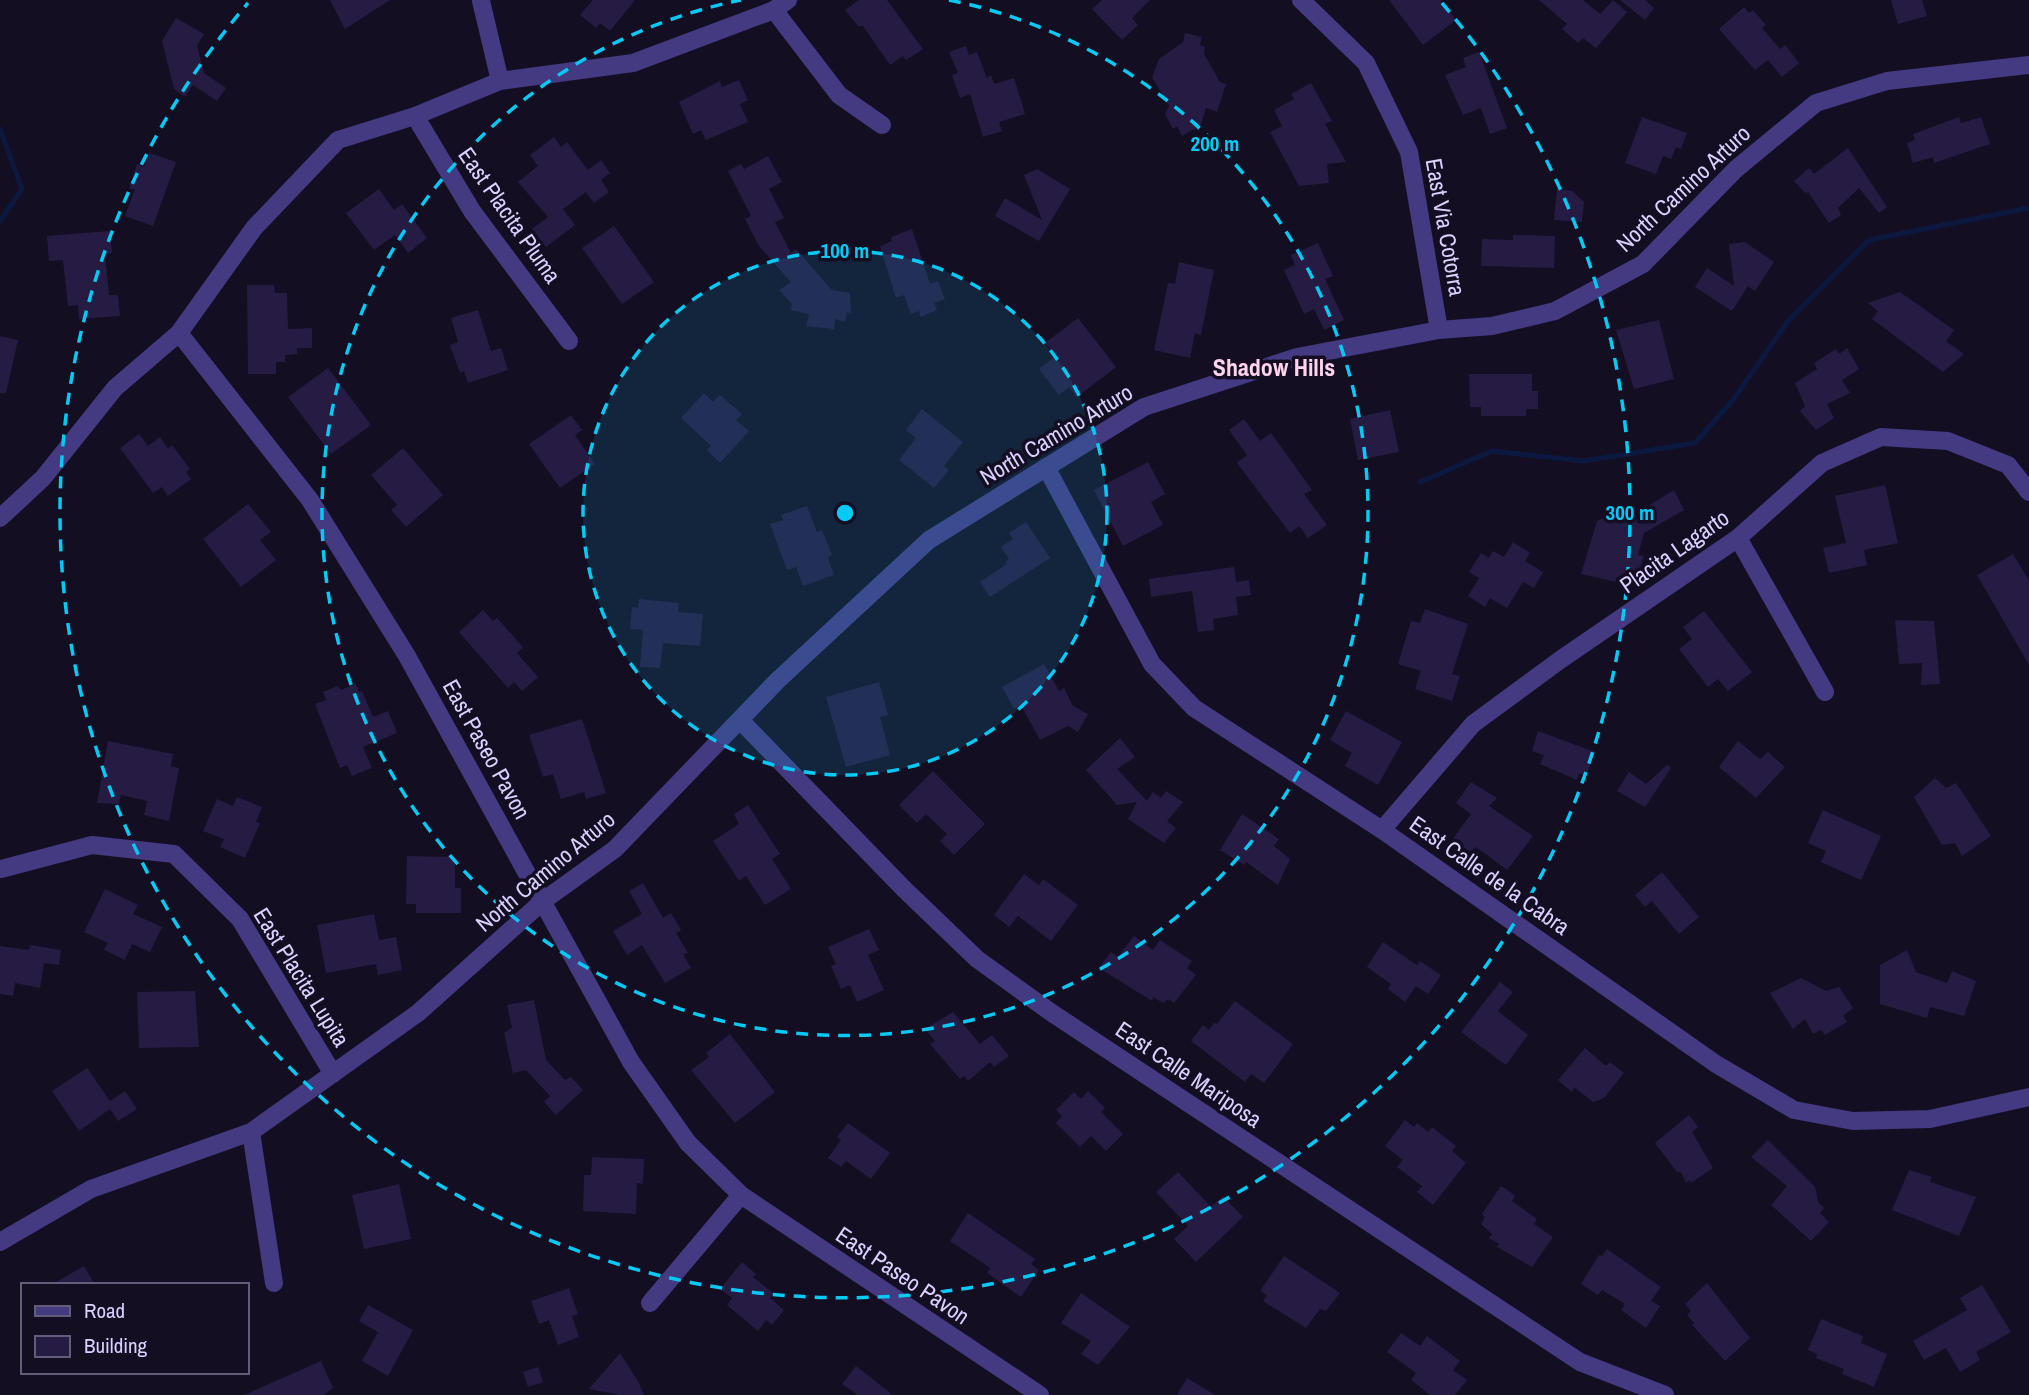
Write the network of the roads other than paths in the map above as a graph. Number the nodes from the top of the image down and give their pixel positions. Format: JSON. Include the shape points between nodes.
{"nodes":[{"id":1,"x":1301,"y":0,"type":"edge"},
{"id":2,"x":481,"y":1,"type":"edge"},
{"id":3,"x":781,"y":5,"type":"edge"},
{"id":4,"x":2029,"y":65,"type":"edge"},
{"id":5,"x":499,"y":81,"type":"junction"},
{"id":6,"x":415,"y":116,"type":"junction"},
{"id":7,"x":882,"y":125,"type":"dead end"},
{"id":8,"x":1439,"y":330,"type":"junction"},
{"id":9,"x":179,"y":333,"type":"junction"},
{"id":10,"x":569,"y":341,"type":"dead end"},
{"id":11,"x":1046,"y":467,"type":"junction"},
{"id":12,"x":2029,"y":492,"type":"edge"},
{"id":13,"x":0,"y":518,"type":"edge"},
{"id":14,"x":1738,"y":538,"type":"junction"},
{"id":15,"x":1825,"y":692,"type":"dead end"},
{"id":16,"x":740,"y":720,"type":"junction"},
{"id":17,"x":1382,"y":830,"type":"junction"},
{"id":18,"x":1,"y":869,"type":"edge"},
{"id":19,"x":543,"y":901,"type":"junction"},
{"id":20,"x":333,"y":1074,"type":"junction"},
{"id":21,"x":2029,"y":1097,"type":"edge"},
{"id":22,"x":251,"y":1132,"type":"junction"},
{"id":23,"x":741,"y":1195,"type":"junction"},
{"id":24,"x":0,"y":1242,"type":"edge"},
{"id":25,"x":274,"y":1283,"type":"dead end"},
{"id":26,"x":650,"y":1303,"type":"dead end"},
{"id":27,"x":1040,"y":1395,"type":"edge"},
{"id":28,"x":1665,"y":1395,"type":"edge"}],
"edges":[{"from":1,"to":8,"type":"street","name":"East Via Cotorra","via":[[1366,63],[1409,152]]},
{"from":2,"to":5,"type":"street"},
{"from":3,"to":5,"type":"street","via":[[634,63]]},
{"from":3,"to":7,"type":"street","via":[[839,95]]},
{"from":4,"to":8,"type":"street","name":"North Camino Arturo","via":[[1887,81],[1816,103],[1736,169],[1643,264],[1555,311],[1492,326]]},
{"from":5,"to":6,"type":"street"},
{"from":6,"to":9,"type":"street","via":[[338,140],[254,228]]},
{"from":6,"to":10,"type":"street","name":"East Placita Pluma","via":[[472,211]]},
{"from":8,"to":11,"type":"street","name":"North Camino Arturo","via":[[1297,357],[1144,407]]},
{"from":9,"to":13,"type":"street","via":[[115,388],[43,478]]},
{"from":9,"to":19,"type":"street","name":"East Paseo Pavon","via":[[310,500],[407,656]]},
{"from":11,"to":16,"type":"street","name":"North Camino Arturo","via":[[929,540]]},
{"from":11,"to":17,"type":"street","name":"East Calle de la Cabra","via":[[1152,664],[1194,708]]},
{"from":12,"to":14,"type":"street","name":"Placita Lagarto","via":[[2008,466],[1948,441],[1881,437],[1822,463]]},
{"from":14,"to":15,"type":"street"},
{"from":14,"to":17,"type":"street","name":"Placita Lagarto","via":[[1473,724]]},
{"from":16,"to":19,"type":"street","name":"North Camino Arturo","via":[[615,849]]},
{"from":16,"to":28,"type":"street","name":"East Calle Mariposa","via":[[977,959],[1580,1362]]},
{"from":17,"to":21,"type":"street","name":"East Calle de la Cabra","via":[[1716,1064],[1794,1110],[1853,1121],[1930,1119]]},
{"from":18,"to":20,"type":"street","name":"East Placita Lupita","via":[[92,845],[174,854],[240,919]]},
{"from":19,"to":20,"type":"street","name":"North Camino Arturo","via":[[418,1013]]},
{"from":19,"to":23,"type":"street","name":"East Paseo Pavon","via":[[631,1062],[688,1143]]},
{"from":20,"to":22,"type":"street","name":"North Camino Arturo"},
{"from":22,"to":24,"type":"street","name":"North Camino Arturo","via":[[90,1189]]},
{"from":22,"to":25,"type":"street"},
{"from":23,"to":26,"type":"street"},
{"from":23,"to":27,"type":"street","name":"East Paseo Pavon"}]}
